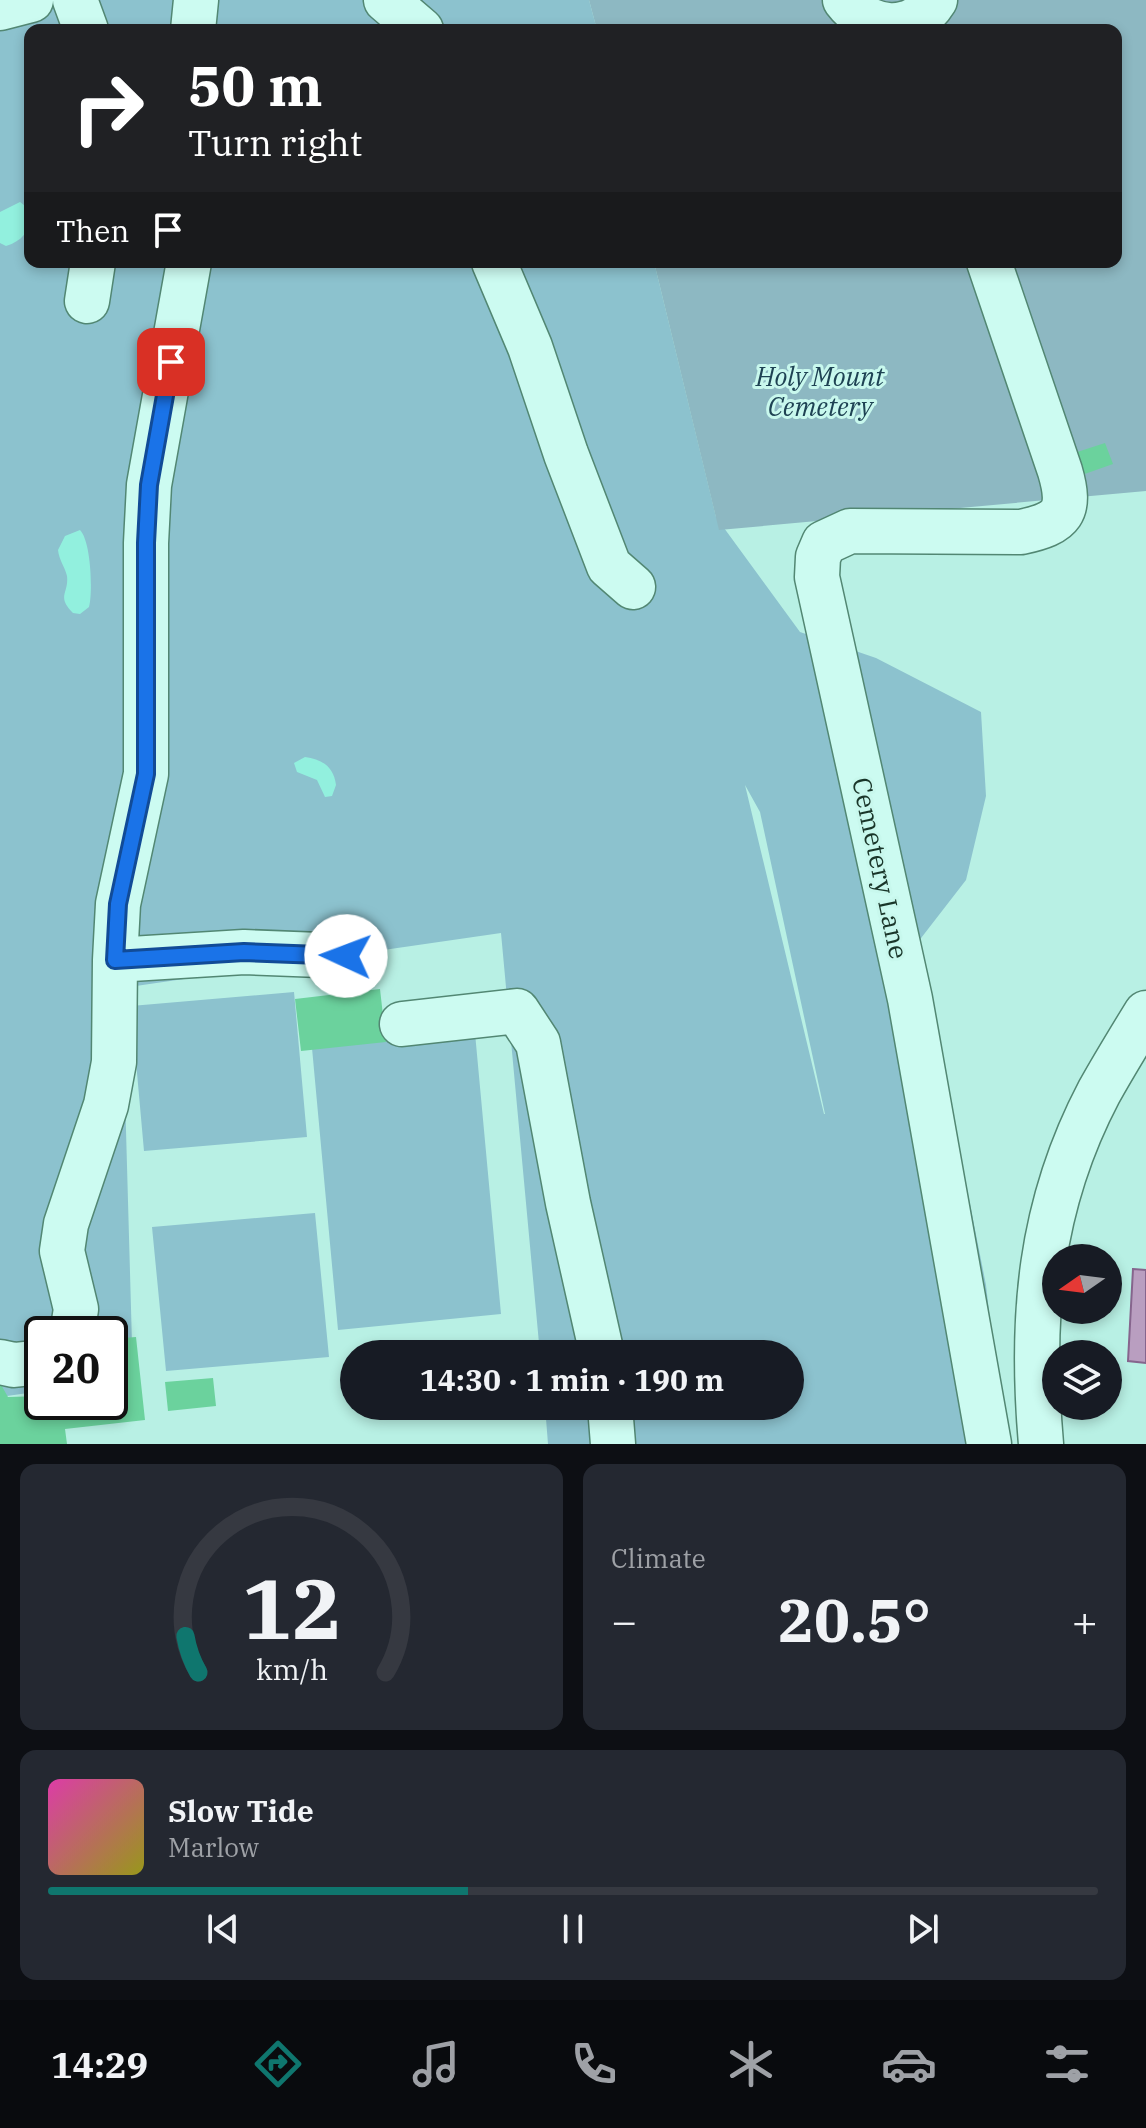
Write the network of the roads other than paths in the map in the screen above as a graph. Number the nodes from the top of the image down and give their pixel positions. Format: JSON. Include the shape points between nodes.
{"nodes":[{"id":1,"x":31,"y":0,"type":"edge"},
{"id":2,"x":75,"y":0,"type":"edge"},
{"id":3,"x":196,"y":0,"type":"edge"},
{"id":4,"x":386,"y":0,"type":"edge"},
{"id":5,"x":845,"y":0,"type":"edge"},
{"id":6,"x":0,"y":8,"type":"edge"},
{"id":7,"x":918,"y":17,"type":"edge"},
{"id":8,"x":84,"y":24,"type":"edge"},
{"id":9,"x":194,"y":24,"type":"edge"},
{"id":10,"x":414,"y":24,"type":"edge"},
{"id":11,"x":878,"y":24,"type":"edge"},
{"id":12,"x":892,"y":24,"type":"edge"},
{"id":13,"x":188,"y":268,"type":"edge"},
{"id":14,"x":497,"y":268,"type":"edge"},
{"id":15,"x":991,"y":268,"type":"edge"},
{"id":16,"x":633,"y":587,"type":"dead end"},
{"id":17,"x":116,"y":782,"type":"dead end"},
{"id":18,"x":346,"y":956,"type":"dead end"},
{"id":19,"x":115,"y":960,"type":"junction"},
{"id":20,"x":1146,"y":1013,"type":"edge"},
{"id":21,"x":402,"y":1024,"type":"dead end"},
{"id":22,"x":75,"y":1316,"type":"edge"},
{"id":23,"x":599,"y":1340,"type":"edge"},
{"id":24,"x":0,"y":1362,"type":"edge"},
{"id":25,"x":24,"y":1364,"type":"edge"},
{"id":26,"x":611,"y":1420,"type":"edge"},
{"id":27,"x":613,"y":1444,"type":"edge"},
{"id":28,"x":989,"y":1444,"type":"edge"},
{"id":29,"x":1041,"y":1444,"type":"edge"}],
"edges":[{"from":1,"to":6,"type":"street"},
{"from":2,"to":8,"type":"street"},
{"from":3,"to":9,"type":"street"},
{"from":4,"to":10,"type":"street"},
{"from":5,"to":11,"type":"street","via":[[862,18]]},
{"from":7,"to":12,"type":"street"},
{"from":13,"to":19,"type":"street","via":[[149,485],[146,774],[118,904]]},
{"from":14,"to":16,"type":"street","via":[[609,566]]},
{"from":15,"to":28,"type":"street","name":"Cemetery Lane","via":[[1060,471],[1066,507],[1044,527],[1021,532],[850,531],[824,543],[817,577],[910,999]]},
{"from":17,"to":19,"type":"street","via":[[109,927]]},
{"from":18,"to":19,"type":"street","via":[[244,952]]},
{"from":19,"to":22,"type":"street","via":[[114,1062],[62,1251]]},
{"from":20,"to":29,"type":"street","via":[[1098,1094],[1052,1217],[1037,1298]]},
{"from":21,"to":23,"type":"street","via":[[517,1011],[538,1043]]},
{"from":24,"to":25,"type":"street"},
{"from":26,"to":27,"type":"street"}]}
